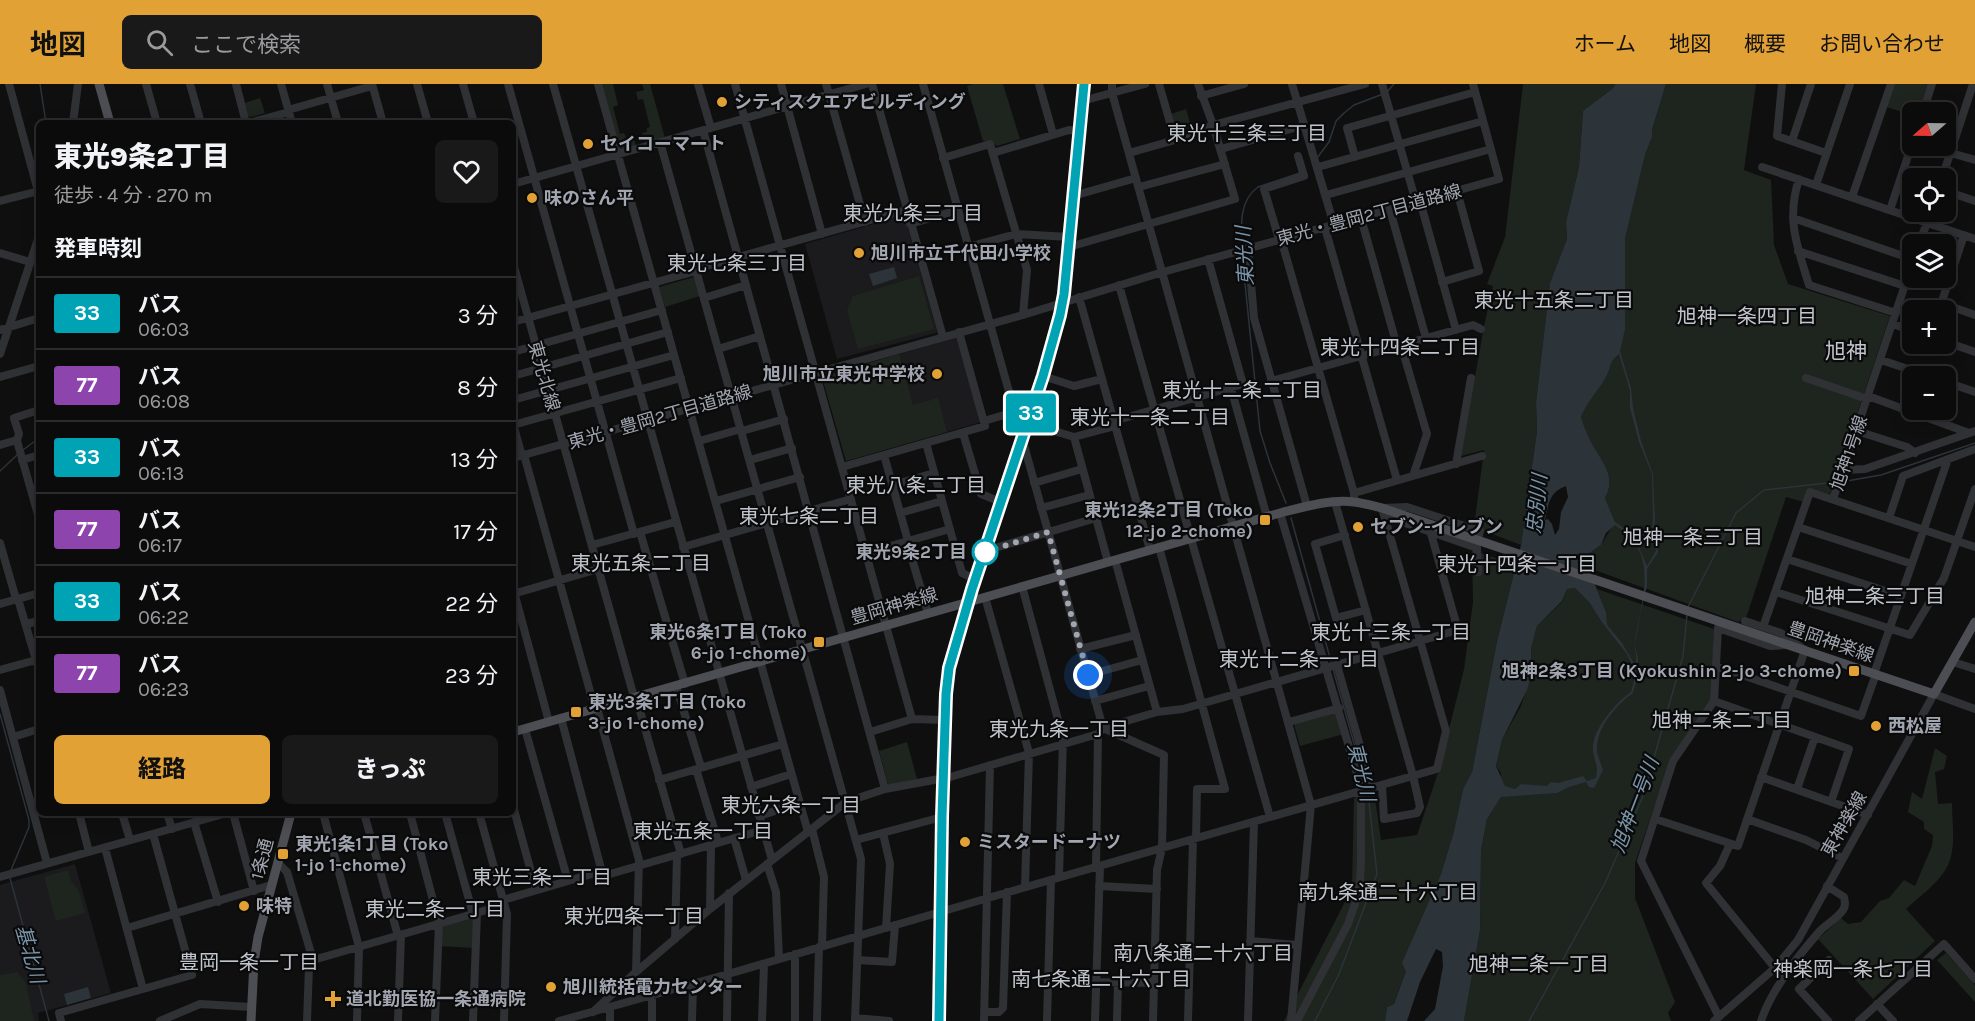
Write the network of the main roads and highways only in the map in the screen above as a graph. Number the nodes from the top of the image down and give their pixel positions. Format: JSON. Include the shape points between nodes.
{"nodes":[{"id":1,"x":99,"y":84,"type":"edge"},
{"id":2,"x":109,"y":120,"type":"edge"},
{"id":3,"x":1975,"y":622,"type":"edge"},
{"id":4,"x":1971,"y":638,"type":"edge"},
{"id":5,"x":1934,"y":694,"type":"joint"},
{"id":6,"x":516,"y":731,"type":"edge"},
{"id":7,"x":290,"y":816,"type":"edge"},
{"id":8,"x":251,"y":1021,"type":"edge"}],
"edges":[{"from":1,"to":2,"type":"main road"},
{"from":3,"to":4,"type":"main road","name":"東神楽線"},
{"from":4,"to":5,"type":"main road","name":"東神楽線"},
{"from":5,"to":6,"type":"main road","name":"豊岡神楽線","via":[[1384,512],[1354,497],[1280,513]]},
{"from":7,"to":8,"type":"main road","name":"1条通","via":[[254,962]]}]}
